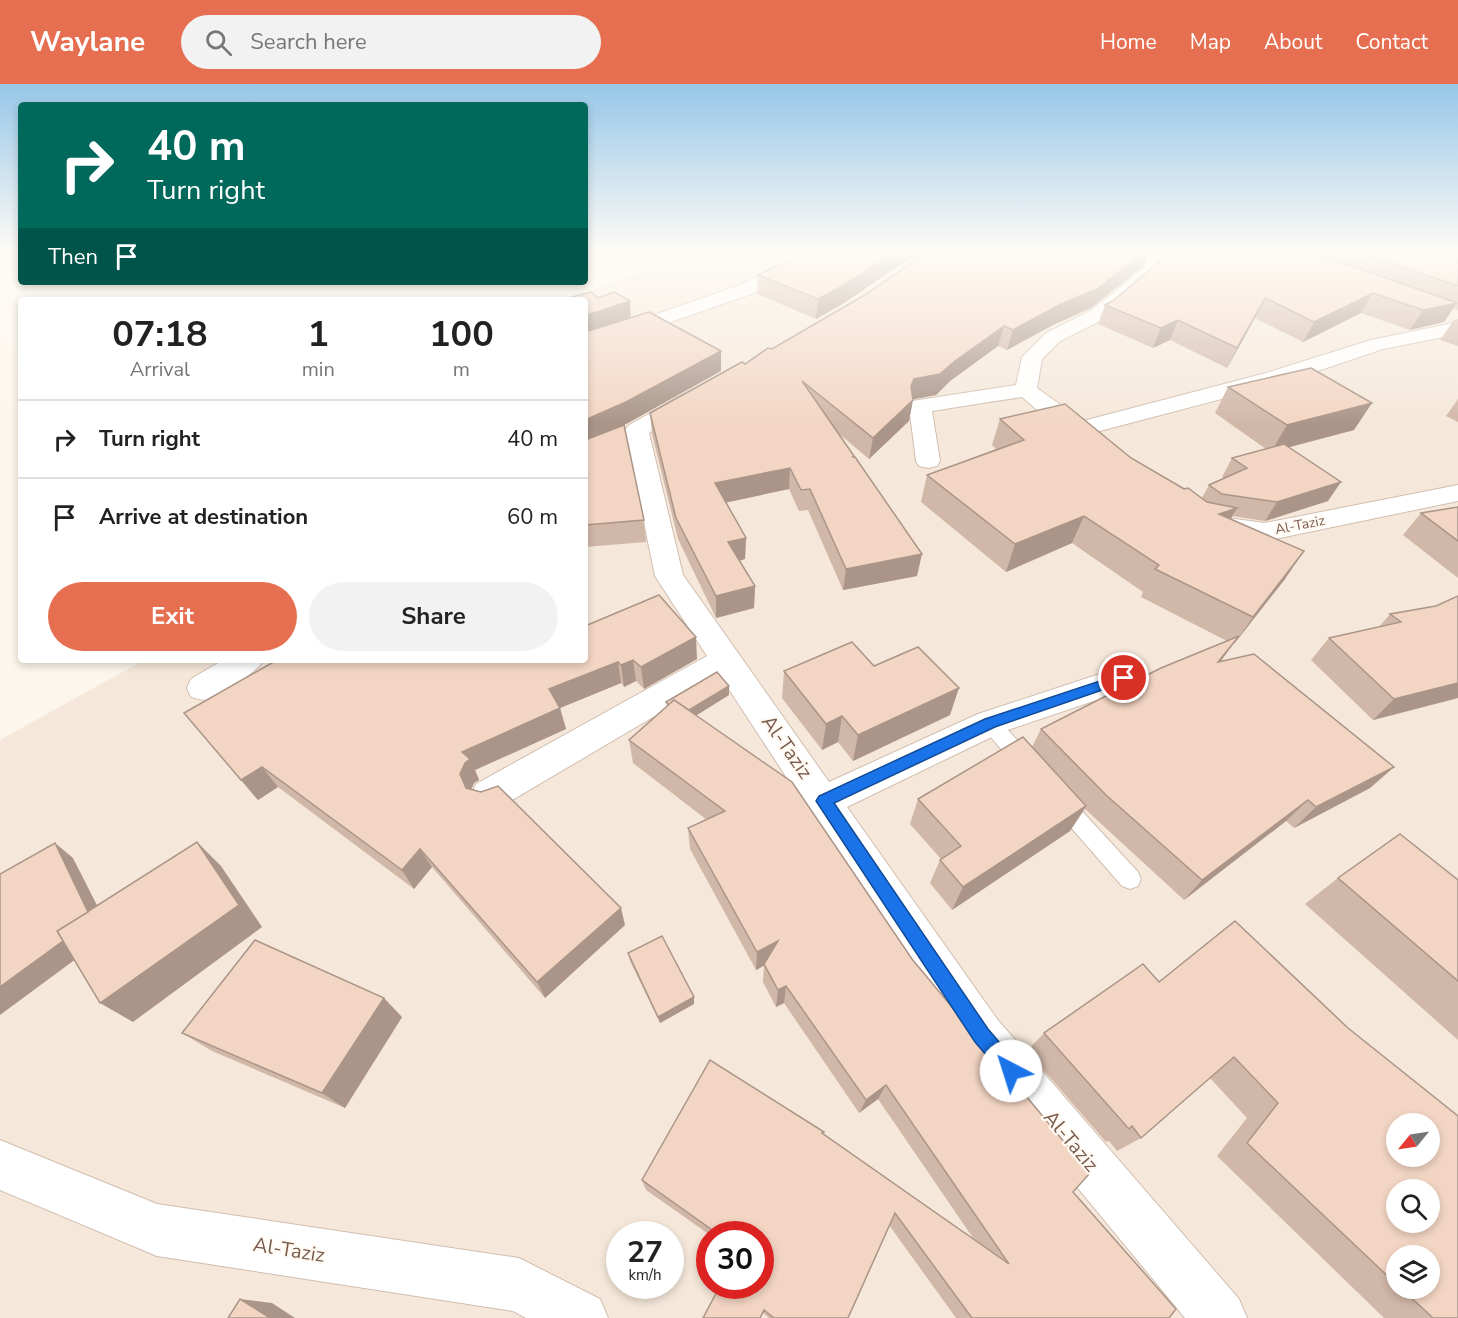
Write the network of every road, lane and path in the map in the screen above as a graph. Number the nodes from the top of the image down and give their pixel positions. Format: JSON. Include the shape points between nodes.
{"nodes":[{"id":1,"x":688,"y":310,"type":"edge"},
{"id":2,"x":1104,"y":310,"type":"edge"},
{"id":3,"x":1437,"y":312,"type":"edge"},
{"id":4,"x":1458,"y":319,"type":"edge"},
{"id":5,"x":1458,"y":328,"type":"edge"},
{"id":6,"x":588,"y":345,"type":"edge"},
{"id":7,"x":719,"y":384,"type":"edge"},
{"id":8,"x":1026,"y":390,"type":"junction"},
{"id":9,"x":1078,"y":430,"type":"junction"},
{"id":10,"x":1102,"y":444,"type":"edge"},
{"id":11,"x":928,"y":461,"type":"dead end"},
{"id":12,"x":1458,"y":493,"type":"edge"},
{"id":13,"x":1193,"y":515,"type":"edge"},
{"id":14,"x":726,"y":659,"type":"junction"},
{"id":15,"x":243,"y":663,"type":"edge"},
{"id":16,"x":1124,"y":678,"type":"dead end"},
{"id":17,"x":203,"y":688,"type":"dead end"},
{"id":18,"x":990,"y":723,"type":"junction"},
{"id":19,"x":489,"y":795,"type":"edge"},
{"id":20,"x":824,"y":801,"type":"junction"},
{"id":21,"x":1130,"y":879,"type":"dead end"},
{"id":22,"x":0,"y":1165,"type":"edge"},
{"id":23,"x":581,"y":1318,"type":"edge"},
{"id":24,"x":1220,"y":1318,"type":"edge"}],
"edges":[{"from":1,"to":6,"type":"street"},
{"from":2,"to":8,"type":"street","via":[[1053,337],[1032,357]]},
{"from":3,"to":4,"type":"street"},
{"from":5,"to":9,"type":"street","via":[[1378,344],[1274,378]]},
{"from":7,"to":14,"type":"street","name":"Al-Taziz","via":[[626,435],[669,576]]},
{"from":8,"to":9,"type":"street"},
{"from":8,"to":11,"type":"street","via":[[920,406]]},
{"from":9,"to":10,"type":"street"},
{"from":12,"to":13,"type":"street","name":"Al-Taziz","via":[[1265,532],[1202,522]]},
{"from":14,"to":19,"type":"street"},
{"from":14,"to":20,"type":"street","name":"Al-Taziz"},
{"from":15,"to":17,"type":"street"},
{"from":16,"to":18,"type":"street"},
{"from":18,"to":20,"type":"street"},
{"from":18,"to":21,"type":"lane"},
{"from":20,"to":24,"type":"street","name":"Al-Taziz","via":[[981,1035]]},
{"from":22,"to":23,"type":"street","name":"Al-Taziz","via":[[157,1230],[519,1285]]}]}
